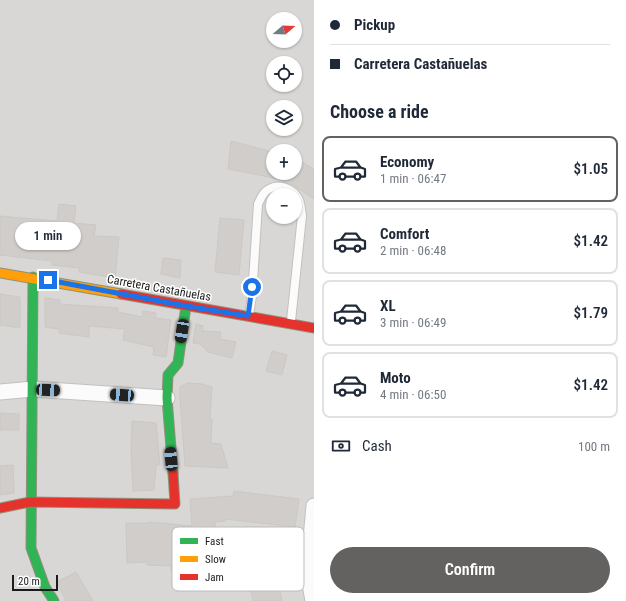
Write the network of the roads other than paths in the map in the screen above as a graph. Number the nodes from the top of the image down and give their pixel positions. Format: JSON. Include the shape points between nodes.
{"nodes":[{"id":1,"x":0,"y":273,"type":"edge"},
{"id":2,"x":33,"y":277,"type":"junction"},
{"id":3,"x":186,"y":306,"type":"junction"},
{"id":4,"x":248,"y":316,"type":"junction"},
{"id":5,"x":291,"y":322,"type":"junction"},
{"id":6,"x":314,"y":328,"type":"edge"},
{"id":7,"x":33,"y":390,"type":"junction"},
{"id":8,"x":0,"y":392,"type":"edge"},
{"id":9,"x":166,"y":398,"type":"junction"},
{"id":10,"x":30,"y":502,"type":"junction"},
{"id":11,"x":314,"y":506,"type":"edge"},
{"id":12,"x":0,"y":508,"type":"edge"},
{"id":13,"x":54,"y":601,"type":"edge"},
{"id":14,"x":313,"y":601,"type":"edge"}],
"edges":[{"from":1,"to":2,"type":"street","name":"Carretera Castañuelas"},
{"from":2,"to":3,"type":"street","name":"Carretera Castañuelas"},
{"from":2,"to":7,"type":"street"},
{"from":3,"to":4,"type":"street","name":"Carretera Castañuelas"},
{"from":3,"to":9,"type":"street","via":[[178,363],[168,375]]},
{"from":4,"to":5,"type":"street","name":"Carretera Castañuelas"},
{"from":4,"to":5,"type":"lane","via":[[252,296],[258,204],[268,189],[281,187],[286,188],[299,200],[302,216]]},
{"from":5,"to":6,"type":"street","name":"Carretera Castañuelas"},
{"from":7,"to":8,"type":"street"},
{"from":7,"to":9,"type":"street"},
{"from":7,"to":10,"type":"street"},
{"from":9,"to":10,"type":"street","via":[[175,504]]},
{"from":10,"to":12,"type":"street"},
{"from":10,"to":13,"type":"street","via":[[31,548],[45,587]]},
{"from":11,"to":14,"type":"street","via":[[308,572]]}]}
